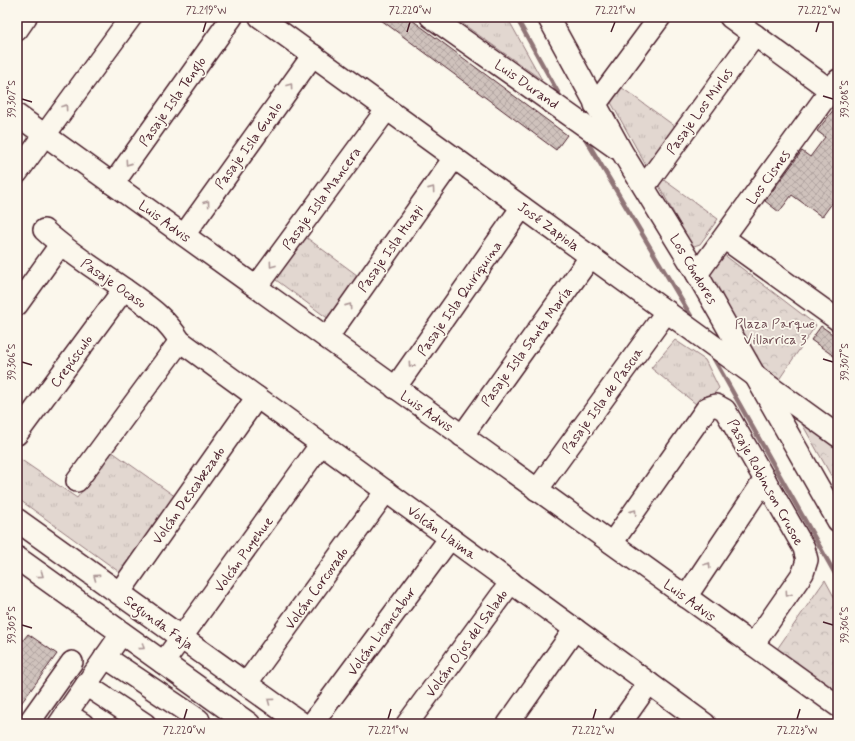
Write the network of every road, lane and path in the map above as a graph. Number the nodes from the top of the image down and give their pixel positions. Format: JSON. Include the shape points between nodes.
{"nodes":[{"id":1,"x":26,"y":17,"type":"edge"},
{"id":2,"x":131,"y":17,"type":"edge"},
{"id":3,"x":232,"y":17,"type":"edge"},
{"id":4,"x":260,"y":17,"type":"edge"},
{"id":5,"x":432,"y":17,"type":"edge"},
{"id":6,"x":548,"y":17,"type":"edge"},
{"id":7,"x":660,"y":17,"type":"edge"},
{"id":8,"x":730,"y":17,"type":"edge"},
{"id":9,"x":17,"y":30,"type":"edge"},
{"id":10,"x":754,"y":35,"type":"junction"},
{"id":11,"x":313,"y":55,"type":"junction"},
{"id":12,"x":834,"y":85,"type":"edge"},
{"id":13,"x":595,"y":105,"type":"junction"},
{"id":14,"x":387,"y":109,"type":"junction"},
{"id":15,"x":17,"y":115,"type":"edge"},
{"id":16,"x":45,"y":135,"type":"junction"},
{"id":17,"x":622,"y":152,"type":"junction"},
{"id":18,"x":454,"y":158,"type":"junction"},
{"id":19,"x":17,"y":172,"type":"edge"},
{"id":20,"x":113,"y":184,"type":"junction"},
{"id":21,"x":644,"y":187,"type":"junction"},
{"id":22,"x":522,"y":207,"type":"junction"},
{"id":23,"x":44,"y":230,"type":"dead end"},
{"id":24,"x":184,"y":235,"type":"junction"},
{"id":25,"x":724,"y":238,"type":"junction"},
{"id":26,"x":60,"y":245,"type":"junction"},
{"id":27,"x":591,"y":256,"type":"junction"},
{"id":28,"x":698,"y":274,"type":"junction"},
{"id":29,"x":256,"y":287,"type":"junction"},
{"id":30,"x":124,"y":289,"type":"junction"},
{"id":31,"x":17,"y":305,"type":"edge"},
{"id":32,"x":666,"y":311,"type":"junction"},
{"id":33,"x":838,"y":320,"type":"edge"},
{"id":34,"x":326,"y":338,"type":"junction"},
{"id":35,"x":180,"y":341,"type":"junction"},
{"id":36,"x":756,"y":375,"type":"junction"},
{"id":37,"x":395,"y":388,"type":"junction"},
{"id":38,"x":257,"y":397,"type":"junction"},
{"id":39,"x":17,"y":434,"type":"edge"},
{"id":40,"x":462,"y":436,"type":"junction"},
{"id":41,"x":838,"y":436,"type":"edge"},
{"id":42,"x":321,"y":444,"type":"junction"},
{"id":43,"x":765,"y":480,"type":"junction"},
{"id":44,"x":78,"y":481,"type":"dead end"},
{"id":45,"x":537,"y":490,"type":"junction"},
{"id":46,"x":386,"y":491,"type":"junction"},
{"id":47,"x":17,"y":520,"type":"edge"},
{"id":48,"x":838,"y":522,"type":"edge"},
{"id":49,"x":450,"y":538,"type":"junction"},
{"id":50,"x":612,"y":543,"type":"junction"},
{"id":51,"x":17,"y":558,"type":"edge"},
{"id":52,"x":511,"y":582,"type":"junction"},
{"id":53,"x":118,"y":593,"type":"junction"},
{"id":54,"x":686,"y":597,"type":"junction"},
{"id":55,"x":575,"y":629,"type":"junction"},
{"id":56,"x":122,"y":633,"type":"junction"},
{"id":57,"x":182,"y":638,"type":"junction"},
{"id":58,"x":753,"y":645,"type":"junction"},
{"id":59,"x":105,"y":657,"type":"junction"},
{"id":60,"x":72,"y":662,"type":"dead end"},
{"id":61,"x":163,"y":663,"type":"junction"},
{"id":62,"x":650,"y":683,"type":"junction"},
{"id":63,"x":246,"y":684,"type":"junction"},
{"id":64,"x":86,"y":685,"type":"junction"},
{"id":65,"x":838,"y":706,"type":"edge"},
{"id":66,"x":69,"y":720,"type":"edge"},
{"id":67,"x":28,"y":724,"type":"edge"},
{"id":68,"x":145,"y":724,"type":"edge"},
{"id":69,"x":197,"y":724,"type":"edge"},
{"id":70,"x":249,"y":724,"type":"edge"},
{"id":71,"x":302,"y":724,"type":"edge"},
{"id":72,"x":312,"y":724,"type":"edge"},
{"id":73,"x":407,"y":724,"type":"edge"},
{"id":74,"x":508,"y":724,"type":"edge"},
{"id":75,"x":620,"y":724,"type":"edge"},
{"id":76,"x":705,"y":724,"type":"edge"}],
"edges":[{"from":1,"to":9,"type":"street"},
{"from":16,"to":2,"type":"street","one_way":true},
{"from":3,"to":20,"type":"street","name":"Pasaje Isla Tenglo","one_way":true},
{"from":4,"to":11,"type":"street","name":"José Zapiola"},
{"from":5,"to":17,"type":"street","name":"Luis Durand"},
{"from":6,"to":13,"type":"street","name":"Los Cóndores"},
{"from":7,"to":13,"type":"street"},
{"from":8,"to":10,"type":"street"},
{"from":10,"to":12,"type":"street"},
{"from":10,"to":21,"type":"street","name":"Pasaje Los Mirlos"},
{"from":11,"to":14,"type":"street","name":"José Zapiola"},
{"from":24,"to":11,"type":"street","name":"Pasaje Isla Gualo","one_way":true},
{"from":12,"to":25,"type":"street","name":"Los Cisnes"},
{"from":13,"to":17,"type":"street","name":"Los Cóndores"},
{"from":14,"to":18,"type":"street","name":"José Zapiola"},
{"from":14,"to":29,"type":"street","name":"Pasaje Isla Mancera","one_way":true},
{"from":15,"to":16,"type":"street","name":"Luis Advis"},
{"from":16,"to":19,"type":"street"},
{"from":16,"to":20,"type":"street","name":"Luis Advis"},
{"from":17,"to":21,"type":"street","name":"Los Cóndores"},
{"from":18,"to":22,"type":"street","name":"José Zapiola"},
{"from":34,"to":18,"type":"street","name":"Pasaje Isla Huapi","one_way":true},
{"from":20,"to":24,"type":"street","name":"Luis Advis"},
{"from":21,"to":28,"type":"street","name":"Los Cóndores"},
{"from":22,"to":27,"type":"street","name":"José Zapiola"},
{"from":22,"to":37,"type":"street","name":"Pasaje Isla Quiriquina","one_way":true},
{"from":23,"to":26,"type":"street","name":"Pasaje Ocaso"},
{"from":24,"to":29,"type":"street","name":"Luis Advis"},
{"from":25,"to":28,"type":"street","name":"Los Cisnes"},
{"from":25,"to":33,"type":"street"},
{"from":26,"to":30,"type":"street","name":"Pasaje Ocaso"},
{"from":26,"to":31,"type":"street"},
{"from":27,"to":32,"type":"street","name":"José Zapiola"},
{"from":27,"to":40,"type":"street","name":"Pasaje Isla Santa María"},
{"from":28,"to":36,"type":"street","name":"Los Cóndores"},
{"from":29,"to":34,"type":"street","name":"Luis Advis"},
{"from":30,"to":35,"type":"street","name":"Pasaje Ocaso","via":[[158,314]]},
{"from":30,"to":39,"type":"street","name":"Crepúsculo"},
{"from":32,"to":36,"type":"street","name":"José Zapiola"},
{"from":32,"to":45,"type":"street","name":"Pasaje Isla de Pascua"},
{"from":34,"to":37,"type":"street","name":"Luis Advis"},
{"from":35,"to":38,"type":"street","name":"Volcán Llaima"},
{"from":35,"to":44,"type":"street"},
{"from":36,"to":41,"type":"street","name":"José Zapiola"},
{"from":36,"to":48,"type":"street","name":"Los Cóndores"},
{"from":37,"to":40,"type":"street","name":"Luis Advis"},
{"from":38,"to":42,"type":"street","name":"Volcán Llaima"},
{"from":38,"to":53,"type":"street","name":"Volcán Descabezado"},
{"from":40,"to":45,"type":"street","name":"Luis Advis"},
{"from":42,"to":46,"type":"street","name":"Volcán Llaima"},
{"from":42,"to":57,"type":"street","name":"Volcán Puyehue"},
{"from":50,"to":43,"type":"street","name":"Pasaje Robinson Crusoe","one_way":true,"via":[[708,408],[716,406],[725,410]]},
{"from":54,"to":43,"type":"street","one_way":true},
{"from":43,"to":58,"type":"street","name":"Pasaje Robinson Crusoe","one_way":true,"via":[[804,548],[807,560],[803,573]]},
{"from":45,"to":50,"type":"street","name":"Luis Advis"},
{"from":46,"to":49,"type":"street","name":"Volcán Llaima"},
{"from":46,"to":63,"type":"street","name":"Volcán Corcovado"},
{"from":53,"to":47,"type":"main road","name":"Segunda Faja","one_way":true},
{"from":49,"to":52,"type":"street","name":"Volcán Llaima"},
{"from":49,"to":72,"type":"street","name":"Volcán Licancabur"},
{"from":50,"to":54,"type":"street","name":"Luis Advis"},
{"from":51,"to":56,"type":"main road","one_way":true},
{"from":52,"to":55,"type":"street","name":"Volcán Llaima"},
{"from":52,"to":73,"type":"street","name":"Volcán Ojos del Salado"},
{"from":53,"to":57,"type":"main road","name":"Segunda Faja"},
{"from":54,"to":58,"type":"street","name":"Luis Advis"},
{"from":55,"to":62,"type":"street","name":"Volcán Llaima"},
{"from":55,"to":74,"type":"street"},
{"from":56,"to":59,"type":"street"},
{"from":56,"to":61,"type":"main road","one_way":true},
{"from":57,"to":61,"type":"street","name":"Volcán Puyehue"},
{"from":57,"to":63,"type":"main road","name":"Segunda Faja"},
{"from":58,"to":65,"type":"street","name":"Luis Advis"},
{"from":59,"to":64,"type":"street"},
{"from":59,"to":69,"type":"street","via":[[200,720]]},
{"from":60,"to":67,"type":"street"},
{"from":61,"to":70,"type":"main road"},
{"from":62,"to":75,"type":"street"},
{"from":62,"to":76,"type":"street","name":"Volcán Llaima"},
{"from":71,"to":63,"type":"main road","name":"Segunda Faja","one_way":true},
{"from":64,"to":66,"type":"street"},
{"from":64,"to":68,"type":"street"}]}
